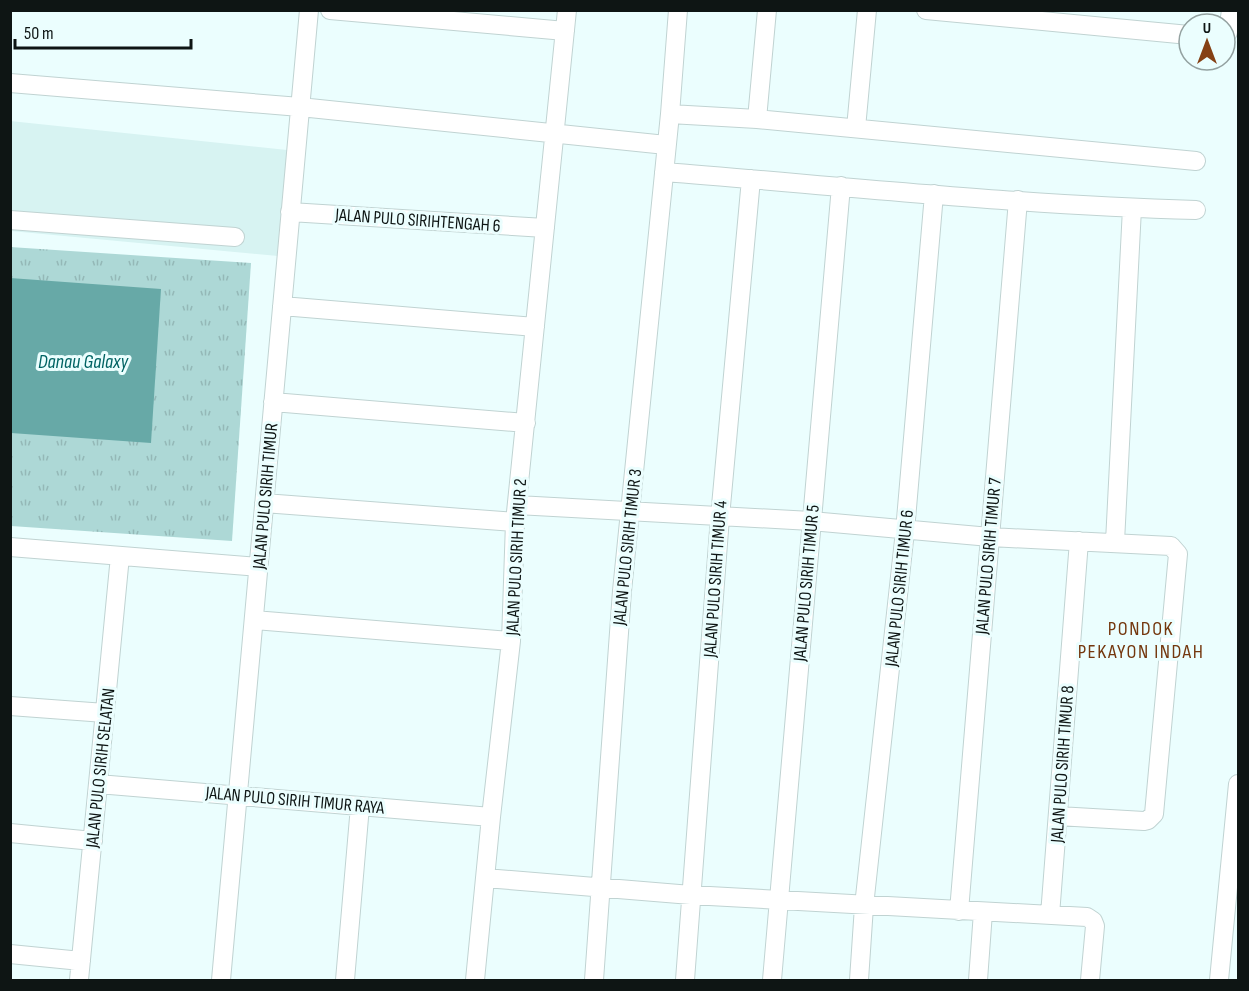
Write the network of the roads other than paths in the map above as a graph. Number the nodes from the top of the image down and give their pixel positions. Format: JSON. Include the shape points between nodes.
{"nodes":[{"id":1,"x":309,"y":10,"type":"edge"},
{"id":2,"x":330,"y":10,"type":"edge"},
{"id":3,"x":567,"y":10,"type":"edge"},
{"id":4,"x":678,"y":10,"type":"edge"},
{"id":5,"x":767,"y":10,"type":"edge"},
{"id":6,"x":867,"y":10,"type":"edge"},
{"id":7,"x":926,"y":10,"type":"edge"},
{"id":8,"x":565,"y":32,"type":"junction"},
{"id":9,"x":1177,"y":34,"type":"edge"},
{"id":10,"x":10,"y":83,"type":"edge"},
{"id":11,"x":300,"y":107,"type":"junction"},
{"id":12,"x":670,"y":114,"type":"junction"},
{"id":13,"x":757,"y":119,"type":"junction"},
{"id":14,"x":856,"y":128,"type":"junction"},
{"id":15,"x":555,"y":132,"type":"junction"},
{"id":16,"x":666,"y":144,"type":"junction"},
{"id":17,"x":1196,"y":161,"type":"dead end"},
{"id":18,"x":664,"y":172,"type":"junction"},
{"id":19,"x":751,"y":179,"type":"junction"},
{"id":20,"x":842,"y":186,"type":"junction"},
{"id":21,"x":934,"y":194,"type":"junction"},
{"id":22,"x":1018,"y":200,"type":"junction"},
{"id":23,"x":1132,"y":208,"type":"junction"},
{"id":24,"x":1196,"y":210,"type":"dead end"},
{"id":25,"x":291,"y":212,"type":"junction"},
{"id":26,"x":10,"y":220,"type":"edge"},
{"id":27,"x":545,"y":228,"type":"junction"},
{"id":28,"x":235,"y":237,"type":"dead end"},
{"id":29,"x":282,"y":306,"type":"junction"},
{"id":30,"x":535,"y":327,"type":"junction"},
{"id":31,"x":273,"y":402,"type":"junction"},
{"id":32,"x":526,"y":423,"type":"junction"},
{"id":33,"x":264,"y":503,"type":"junction"},
{"id":34,"x":630,"y":511,"type":"junction"},
{"id":35,"x":516,"y":513,"type":"junction"},
{"id":36,"x":720,"y":517,"type":"junction"},
{"id":37,"x":811,"y":521,"type":"junction"},
{"id":38,"x":905,"y":531,"type":"junction"},
{"id":39,"x":990,"y":537,"type":"junction"},
{"id":40,"x":1079,"y":541,"type":"junction"},
{"id":41,"x":1115,"y":542,"type":"junction"},
{"id":42,"x":10,"y":547,"type":"edge"},
{"id":43,"x":120,"y":556,"type":"junction"},
{"id":44,"x":258,"y":567,"type":"junction"},
{"id":45,"x":254,"y":620,"type":"junction"},
{"id":46,"x":511,"y":640,"type":"junction"},
{"id":47,"x":10,"y":706,"type":"edge"},
{"id":48,"x":105,"y":713,"type":"junction"},
{"id":49,"x":98,"y":784,"type":"junction"},
{"id":50,"x":1239,"y":784,"type":"edge"},
{"id":51,"x":238,"y":796,"type":"junction"},
{"id":52,"x":360,"y":806,"type":"junction"},
{"id":53,"x":1237,"y":815,"type":"edge"},
{"id":54,"x":1058,"y":816,"type":"junction"},
{"id":55,"x":491,"y":817,"type":"junction"},
{"id":56,"x":10,"y":833,"type":"edge"},
{"id":57,"x":93,"y":841,"type":"junction"},
{"id":58,"x":485,"y":878,"type":"junction"},
{"id":59,"x":601,"y":887,"type":"junction"},
{"id":60,"x":691,"y":895,"type":"junction"},
{"id":61,"x":778,"y":900,"type":"junction"},
{"id":62,"x":864,"y":906,"type":"junction"},
{"id":63,"x":958,"y":911,"type":"junction"},
{"id":64,"x":983,"y":912,"type":"junction"},
{"id":65,"x":1050,"y":915,"type":"junction"},
{"id":66,"x":10,"y":954,"type":"edge"},
{"id":67,"x":81,"y":961,"type":"junction"},
{"id":68,"x":79,"y":981,"type":"edge"},
{"id":69,"x":221,"y":981,"type":"edge"},
{"id":70,"x":345,"y":981,"type":"edge"},
{"id":71,"x":475,"y":981,"type":"edge"},
{"id":72,"x":594,"y":981,"type":"edge"},
{"id":73,"x":685,"y":981,"type":"edge"},
{"id":74,"x":772,"y":981,"type":"edge"},
{"id":75,"x":859,"y":981,"type":"edge"},
{"id":76,"x":978,"y":981,"type":"edge"},
{"id":77,"x":1090,"y":981,"type":"edge"},
{"id":78,"x":1219,"y":981,"type":"edge"}],
"edges":[{"from":1,"to":11,"type":"street","name":"JALAN PULO SIRIH TIMUR"},
{"from":2,"to":8,"type":"street"},
{"from":3,"to":8,"type":"street","name":"JALAN PULO SIRIH TIMUR 2"},
{"from":4,"to":12,"type":"street","name":"JALAN PULO SIRIH TIMUR 3"},
{"from":5,"to":13,"type":"street"},
{"from":6,"to":14,"type":"street"},
{"from":7,"to":9,"type":"street"},
{"from":8,"to":15,"type":"street","name":"JALAN PULO SIRIH TIMUR 2"},
{"from":10,"to":11,"type":"street"},
{"from":11,"to":15,"type":"street"},
{"from":11,"to":25,"type":"street","name":"JALAN PULO SIRIH TIMUR"},
{"from":12,"to":13,"type":"street"},
{"from":12,"to":16,"type":"street","name":"JALAN PULO SIRIH TIMUR 3"},
{"from":13,"to":14,"type":"street"},
{"from":14,"to":17,"type":"street"},
{"from":15,"to":16,"type":"street"},
{"from":15,"to":27,"type":"street","name":"JALAN PULO SIRIH TIMUR 2"},
{"from":16,"to":18,"type":"street","name":"JALAN PULO SIRIH TIMUR 3"},
{"from":18,"to":19,"type":"street"},
{"from":18,"to":34,"type":"street","name":"JALAN PULO SIRIH TIMUR 3"},
{"from":19,"to":20,"type":"street"},
{"from":19,"to":36,"type":"street","name":"JALAN PULO SIRIH TIMUR 4"},
{"from":20,"to":21,"type":"street"},
{"from":20,"to":37,"type":"street","name":"JALAN PULO SIRIH TIMUR 5"},
{"from":21,"to":22,"type":"street"},
{"from":21,"to":38,"type":"street","name":"JALAN PULO SIRIH TIMUR 6"},
{"from":22,"to":23,"type":"street"},
{"from":22,"to":39,"type":"street","name":"JALAN PULO SIRIH TIMUR 7"},
{"from":23,"to":24,"type":"street"},
{"from":23,"to":41,"type":"street"},
{"from":25,"to":27,"type":"street","name":"JALAN PULO SIRIHTENGAH 6"},
{"from":25,"to":29,"type":"street","name":"JALAN PULO SIRIH TIMUR"},
{"from":26,"to":28,"type":"street"},
{"from":27,"to":30,"type":"street","name":"JALAN PULO SIRIH TIMUR 2"},
{"from":29,"to":30,"type":"street"},
{"from":29,"to":31,"type":"street","name":"JALAN PULO SIRIH TIMUR"},
{"from":30,"to":32,"type":"street","name":"JALAN PULO SIRIH TIMUR 2"},
{"from":31,"to":32,"type":"street"},
{"from":31,"to":33,"type":"street","name":"JALAN PULO SIRIH TIMUR"},
{"from":32,"to":35,"type":"street","name":"JALAN PULO SIRIH TIMUR 2"},
{"from":33,"to":35,"type":"street"},
{"from":33,"to":44,"type":"street","name":"JALAN PULO SIRIH TIMUR"},
{"from":34,"to":35,"type":"street"},
{"from":34,"to":36,"type":"street"},
{"from":34,"to":59,"type":"street","name":"JALAN PULO SIRIH TIMUR 3","via":[[612,700]]},
{"from":35,"to":46,"type":"street","name":"JALAN PULO SIRIH TIMUR 2"},
{"from":36,"to":37,"type":"street"},
{"from":36,"to":60,"type":"street","name":"JALAN PULO SIRIH TIMUR 4"},
{"from":37,"to":38,"type":"street"},
{"from":37,"to":61,"type":"street","name":"JALAN PULO SIRIH TIMUR 5"},
{"from":38,"to":39,"type":"street"},
{"from":38,"to":62,"type":"street","name":"JALAN PULO SIRIH TIMUR 6"},
{"from":39,"to":40,"type":"street"},
{"from":39,"to":63,"type":"street","name":"JALAN PULO SIRIH TIMUR 7"},
{"from":40,"to":41,"type":"street"},
{"from":40,"to":54,"type":"street","name":"JALAN PULO SIRIH TIMUR 8"},
{"from":41,"to":54,"type":"street","via":[[1167,545],[1178,554],[1154,814],[1144,821]]},
{"from":42,"to":43,"type":"street"},
{"from":43,"to":44,"type":"street"},
{"from":43,"to":48,"type":"street","name":"JALAN PULO SIRIH SELATAN"},
{"from":44,"to":45,"type":"street","name":"JALAN PULO SIRIH TIMUR"},
{"from":45,"to":46,"type":"street"},
{"from":45,"to":51,"type":"street","name":"JALAN PULO SIRIH TIMUR"},
{"from":46,"to":55,"type":"street","name":"JALAN PULO SIRIH TIMUR 2"},
{"from":47,"to":48,"type":"street"},
{"from":48,"to":49,"type":"street","name":"JALAN PULO SIRIH SELATAN"},
{"from":49,"to":51,"type":"street","name":"JALAN PULO SIRIH TIMUR RAYA"},
{"from":49,"to":57,"type":"street","name":"JALAN PULO SIRIH SELATAN"},
{"from":50,"to":53,"type":"street"},
{"from":51,"to":52,"type":"street","name":"JALAN PULO SIRIH TIMUR RAYA"},
{"from":51,"to":69,"type":"street","name":"JALAN PULO SIRIH TIMUR"},
{"from":52,"to":55,"type":"street","name":"JALAN PULO SIRIH TIMUR RAYA"},
{"from":52,"to":70,"type":"street"},
{"from":53,"to":78,"type":"street"},
{"from":54,"to":65,"type":"street","name":"JALAN PULO SIRIH TIMUR 8"},
{"from":55,"to":58,"type":"street","name":"JALAN PULO SIRIH TIMUR 2"},
{"from":56,"to":57,"type":"street"},
{"from":57,"to":67,"type":"street","name":"JALAN PULO SIRIH SELATAN"},
{"from":58,"to":59,"type":"street"},
{"from":58,"to":71,"type":"street","name":"JALAN PULO SIRIH TIMUR 2"},
{"from":59,"to":60,"type":"street"},
{"from":59,"to":72,"type":"street","name":"JALAN PULO SIRIH TIMUR 3"},
{"from":60,"to":61,"type":"street"},
{"from":60,"to":73,"type":"street","name":"JALAN PULO SIRIH TIMUR 4"},
{"from":61,"to":62,"type":"street"},
{"from":61,"to":74,"type":"street","name":"JALAN PULO SIRIH TIMUR 5"},
{"from":62,"to":63,"type":"street"},
{"from":62,"to":75,"type":"street","name":"JALAN PULO SIRIH TIMUR 6"},
{"from":63,"to":64,"type":"street"},
{"from":64,"to":65,"type":"street"},
{"from":64,"to":76,"type":"street"},
{"from":65,"to":77,"type":"street","via":[[1087,917],[1093,921]]},
{"from":66,"to":67,"type":"street"},
{"from":67,"to":68,"type":"street","name":"JALAN PULO SIRIH SELATAN"}]}
